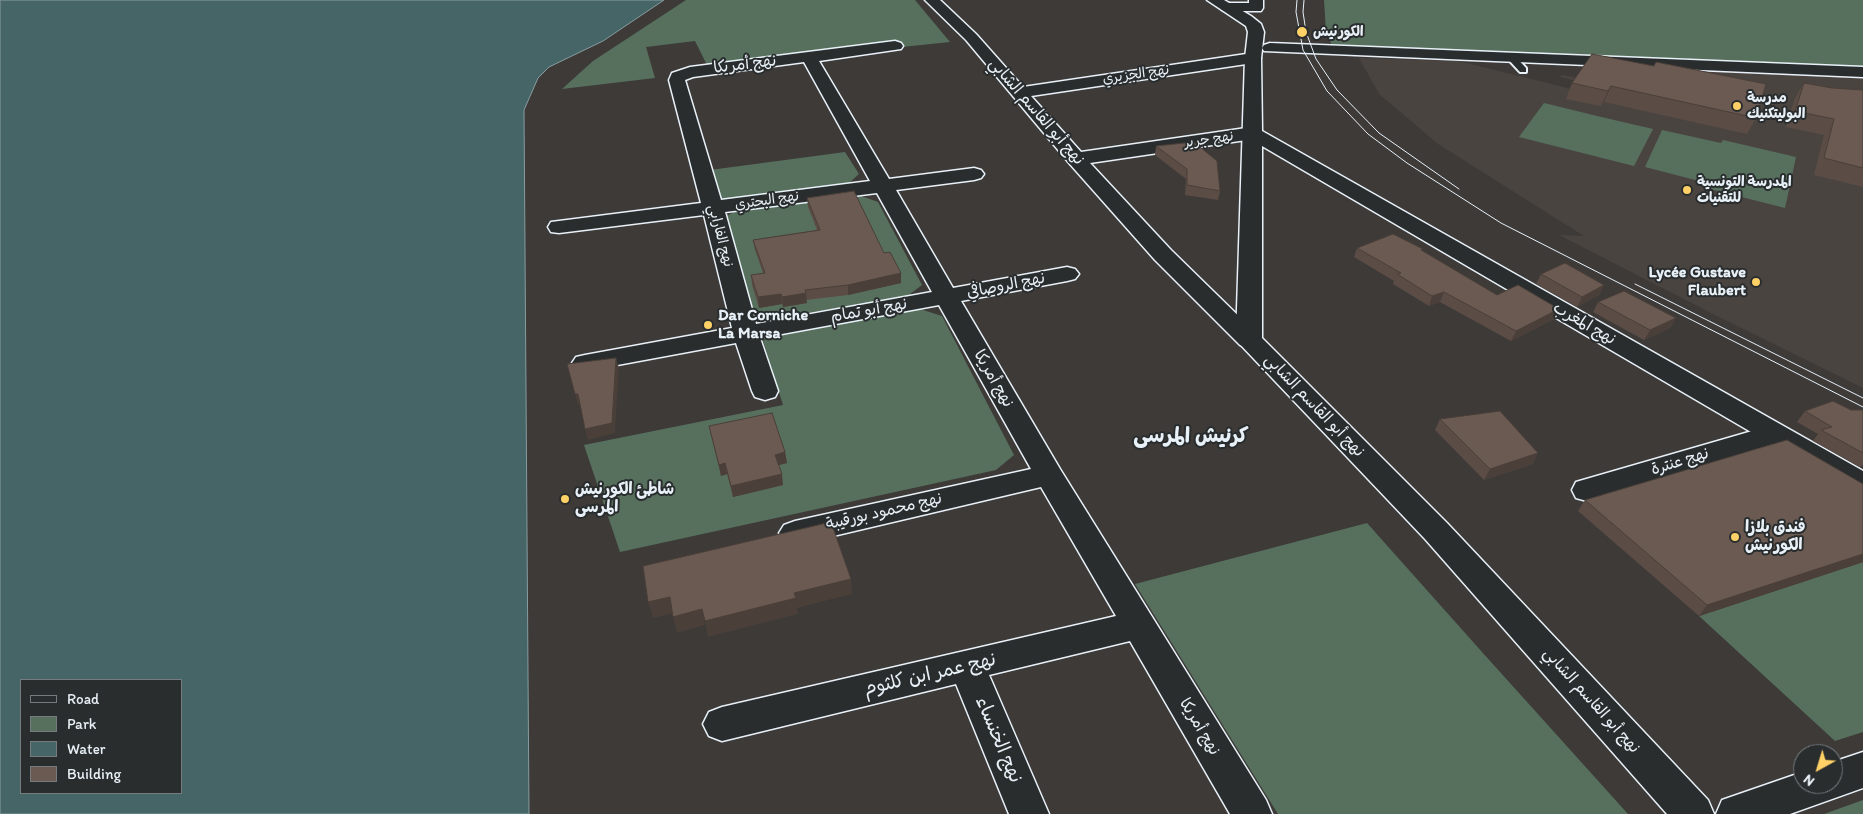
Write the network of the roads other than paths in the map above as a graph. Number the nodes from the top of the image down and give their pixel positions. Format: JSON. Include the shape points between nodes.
{"nodes":[{"id":1,"x":932,"y":0,"type":"edge"},
{"id":2,"x":1256,"y":0,"type":"edge"},
{"id":3,"x":1220,"y":4,"type":"edge"},
{"id":4,"x":896,"y":46,"type":"dead end"},
{"id":5,"x":1270,"y":48,"type":"dead end"},
{"id":6,"x":809,"y":57,"type":"junction"},
{"id":7,"x":1511,"y":57,"type":"junction"},
{"id":8,"x":1253,"y":58,"type":"junction"},
{"id":9,"x":1523,"y":70,"type":"dead end"},
{"id":10,"x":1863,"y":72,"type":"edge"},
{"id":11,"x":676,"y":80,"type":"joint"},
{"id":12,"x":1019,"y":93,"type":"junction"},
{"id":13,"x":1254,"y":133,"type":"junction"},
{"id":14,"x":1076,"y":159,"type":"junction"},
{"id":15,"x":974,"y":174,"type":"dead end"},
{"id":16,"x":881,"y":185,"type":"junction"},
{"id":17,"x":713,"y":208,"type":"junction"},
{"id":18,"x":559,"y":228,"type":"dead end"},
{"id":19,"x":1067,"y":274,"type":"dead end"},
{"id":20,"x":946,"y":298,"type":"junction"},
{"id":21,"x":746,"y":334,"type":"junction"},
{"id":22,"x":1250,"y":340,"type":"junction"},
{"id":23,"x":585,"y":363,"type":"edge"},
{"id":24,"x":765,"y":391,"type":"dead end"},
{"id":25,"x":1773,"y":434,"type":"junction"},
{"id":26,"x":1048,"y":475,"type":"junction"},
{"id":27,"x":1863,"y":484,"type":"edge"},
{"id":28,"x":1587,"y":490,"type":"dead end"},
{"id":29,"x":768,"y":539,"type":"edge"},
{"id":30,"x":1138,"y":626,"type":"junction"},
{"id":31,"x":967,"y":667,"type":"junction"},
{"id":32,"x":722,"y":724,"type":"dead end"},
{"id":33,"x":1863,"y":770,"type":"edge"},
{"id":34,"x":1843,"y":777,"type":"edge"},
{"id":35,"x":1793,"y":794,"type":"edge"},
{"id":36,"x":1029,"y":814,"type":"edge"},
{"id":37,"x":1252,"y":814,"type":"edge"},
{"id":38,"x":1694,"y":814,"type":"edge"},
{"id":39,"x":1736,"y":814,"type":"edge"}],
"edges":[{"from":1,"to":12,"type":"street","name":"نهج أبو القاسم الشابي"},
{"from":2,"to":3,"type":"street","via":[[1256,8]]},
{"from":3,"to":8,"type":"street","via":[[1253,24],[1256,32]]},
{"from":4,"to":6,"type":"street"},
{"from":5,"to":7,"type":"street"},
{"from":6,"to":11,"type":"street","name":"نهج أمريكا","via":[[690,72]]},
{"from":6,"to":16,"type":"street","name":"نهج أمريكا"},
{"from":7,"to":9,"type":"lane"},
{"from":7,"to":10,"type":"street"},
{"from":8,"to":12,"type":"street","name":"نهج الجزيري"},
{"from":8,"to":13,"type":"street"},
{"from":11,"to":17,"type":"street","name":"نهج الفارابي"},
{"from":12,"to":14,"type":"street","name":"نهج أبو القاسم الشابي"},
{"from":13,"to":14,"type":"street","name":"نهج جرير"},
{"from":13,"to":22,"type":"street"},
{"from":13,"to":25,"type":"street","name":"نهج المغرب"},
{"from":14,"to":22,"type":"street","name":"نهج أبو القاسم الشابي","via":[[1162,255]]},
{"from":15,"to":16,"type":"street","name":"نهج البحتري"},
{"from":16,"to":17,"type":"street","name":"نهج البحتري"},
{"from":16,"to":20,"type":"street","name":"نهج أمريكا"},
{"from":17,"to":18,"type":"street","name":"نهج البحتري"},
{"from":17,"to":21,"type":"street","name":"نهج الفارابي"},
{"from":19,"to":20,"type":"street","name":"نهج الروصافي"},
{"from":20,"to":21,"type":"street","name":"نهج أبو تمام"},
{"from":20,"to":26,"type":"street","name":"نهج أمريكا"},
{"from":21,"to":23,"type":"street","name":"نهج أبو تمام"},
{"from":21,"to":24,"type":"street","name":"نهج الفارابي"},
{"from":22,"to":38,"type":"street","name":"نهج أبو القاسم الشابي","via":[[1436,531]]},
{"from":25,"to":27,"type":"street","name":"نهج المغرب"},
{"from":25,"to":28,"type":"street","name":"نهج عنترة"},
{"from":26,"to":29,"type":"street","name":"نهج محمود بورقيبة"},
{"from":26,"to":30,"type":"street","name":"نهج أمريكا"},
{"from":30,"to":31,"type":"street","name":"نهج عمر ابن كلثوم"},
{"from":30,"to":37,"type":"street","name":"نهج أمريكا"},
{"from":31,"to":32,"type":"street","name":"نهج عمر ابن كلثوم"},
{"from":31,"to":36,"type":"street","name":"نهج الخنساء"},
{"from":33,"to":34,"type":"street"},
{"from":35,"to":39,"type":"street"}]}
